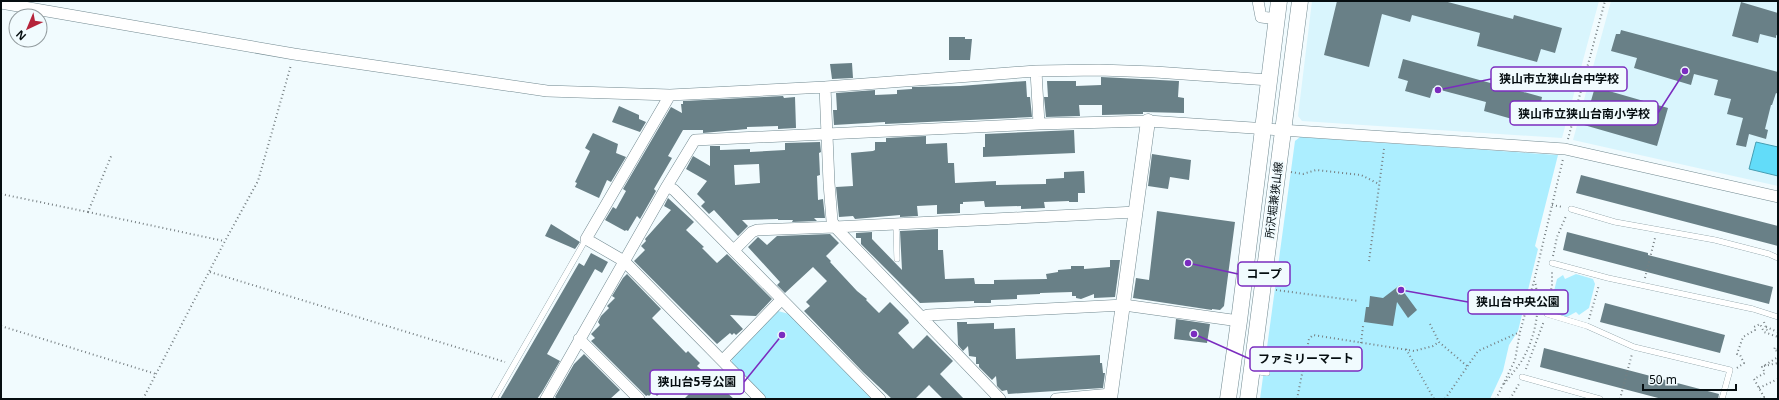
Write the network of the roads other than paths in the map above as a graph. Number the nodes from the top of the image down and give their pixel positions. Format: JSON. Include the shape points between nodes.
{"nodes":[{"id":1,"x":1258,"y":1,"type":"edge"},
{"id":2,"x":1278,"y":1,"type":"edge"},
{"id":3,"x":1300,"y":1,"type":"edge"},
{"id":4,"x":1,"y":3,"type":"edge"},
{"id":5,"x":1277,"y":19,"type":"junction"},
{"id":6,"x":1036,"y":71,"type":"junction"},
{"id":7,"x":1269,"y":80,"type":"junction"},
{"id":8,"x":825,"y":87,"type":"junction"},
{"id":9,"x":670,"y":95,"type":"junction"},
{"id":10,"x":1148,"y":121,"type":"junction"},
{"id":11,"x":1038,"y":124,"type":"junction"},
{"id":12,"x":1262,"y":130,"type":"junction"},
{"id":13,"x":1283,"y":131,"type":"junction"},
{"id":14,"x":828,"y":134,"type":"junction"},
{"id":15,"x":667,"y":186,"type":"junction"},
{"id":16,"x":1778,"y":197,"type":"edge"},
{"id":17,"x":1571,"y":210,"type":"road end"},
{"id":18,"x":1136,"y":212,"type":"junction"},
{"id":19,"x":896,"y":224,"type":"junction"},
{"id":20,"x":835,"y":227,"type":"junction"},
{"id":21,"x":586,"y":240,"type":"junction"},
{"id":22,"x":734,"y":250,"type":"junction"},
{"id":23,"x":1778,"y":258,"type":"edge"},
{"id":24,"x":897,"y":259,"type":"dead end"},
{"id":25,"x":624,"y":261,"type":"junction"},
{"id":26,"x":1552,"y":263,"type":"road end"},
{"id":27,"x":781,"y":300,"type":"junction"},
{"id":28,"x":1124,"y":305,"type":"junction"},
{"id":29,"x":1547,"y":314,"type":"road end"},
{"id":30,"x":922,"y":317,"type":"junction"},
{"id":31,"x":1778,"y":317,"type":"edge"},
{"id":32,"x":1239,"y":321,"type":"junction"},
{"id":33,"x":579,"y":339,"type":"junction"},
{"id":34,"x":723,"y":360,"type":"junction"},
{"id":35,"x":1522,"y":377,"type":"road end"},
{"id":36,"x":1111,"y":397,"type":"edge"},
{"id":37,"x":494,"y":399,"type":"edge"},
{"id":38,"x":546,"y":399,"type":"edge"},
{"id":39,"x":638,"y":399,"type":"edge"},
{"id":40,"x":760,"y":399,"type":"edge"},
{"id":41,"x":880,"y":399,"type":"edge"},
{"id":42,"x":1000,"y":399,"type":"edge"},
{"id":43,"x":1056,"y":399,"type":"edge"},
{"id":44,"x":1228,"y":399,"type":"edge"},
{"id":45,"x":1248,"y":399,"type":"edge"},
{"id":46,"x":1600,"y":399,"type":"edge"},
{"id":47,"x":1722,"y":399,"type":"edge"}],
"edges":[{"from":1,"to":5,"type":"street","via":[[1261,17]]},
{"from":2,"to":5,"type":"main road","name":"所沢堀兼狭山線"},
{"from":3,"to":13,"type":"main road","name":"所沢堀兼狭山線"},
{"from":4,"to":9,"type":"street","via":[[294,54],[547,91]]},
{"from":5,"to":7,"type":"main road","name":"所沢堀兼狭山線"},
{"from":6,"to":7,"type":"street","via":[[1155,72]]},
{"from":6,"to":8,"type":"street"},
{"from":6,"to":11,"type":"street"},
{"from":7,"to":12,"type":"main road","name":"所沢堀兼狭山線"},
{"from":8,"to":9,"type":"street"},
{"from":8,"to":14,"type":"street"},
{"from":9,"to":21,"type":"street"},
{"from":10,"to":11,"type":"street"},
{"from":10,"to":12,"type":"street"},
{"from":10,"to":18,"type":"street"},
{"from":11,"to":14,"type":"street"},
{"from":12,"to":13,"type":"street"},
{"from":12,"to":32,"type":"main road","name":"所沢堀兼狭山線"},
{"from":13,"to":16,"type":"street","via":[[1565,150]]},
{"from":13,"to":45,"type":"main road","name":"所沢堀兼狭山線","via":[[1259,372]]},
{"from":14,"to":15,"type":"street","via":[[695,140]]},
{"from":14,"to":20,"type":"street","via":[[832,221]]},
{"from":15,"to":22,"type":"street"},
{"from":15,"to":25,"type":"street"},
{"from":17,"to":23,"type":"lane","via":[[1615,222],[1714,240]]},
{"from":18,"to":19,"type":"street"},
{"from":18,"to":28,"type":"street"},
{"from":19,"to":20,"type":"street"},
{"from":19,"to":24,"type":"lane"},
{"from":20,"to":22,"type":"street","via":[[757,230]]},
{"from":20,"to":30,"type":"street"},
{"from":21,"to":25,"type":"street"},
{"from":21,"to":37,"type":"lane"},
{"from":22,"to":27,"type":"street"},
{"from":25,"to":33,"type":"street"},
{"from":25,"to":34,"type":"street"},
{"from":26,"to":31,"type":"lane"},
{"from":27,"to":34,"type":"street"},
{"from":27,"to":41,"type":"street"},
{"from":28,"to":30,"type":"street","via":[[928,314]]},
{"from":28,"to":32,"type":"street"},
{"from":28,"to":36,"type":"street"},
{"from":29,"to":47,"type":"lane","via":[[1587,326],[1634,347],[1730,370]]},
{"from":30,"to":42,"type":"street"},
{"from":32,"to":44,"type":"main road","name":"所沢堀兼狭山線"},
{"from":33,"to":38,"type":"street"},
{"from":33,"to":39,"type":"street"},
{"from":34,"to":40,"type":"street"},
{"from":35,"to":46,"type":"lane"},
{"from":36,"to":43,"type":"street"}]}
